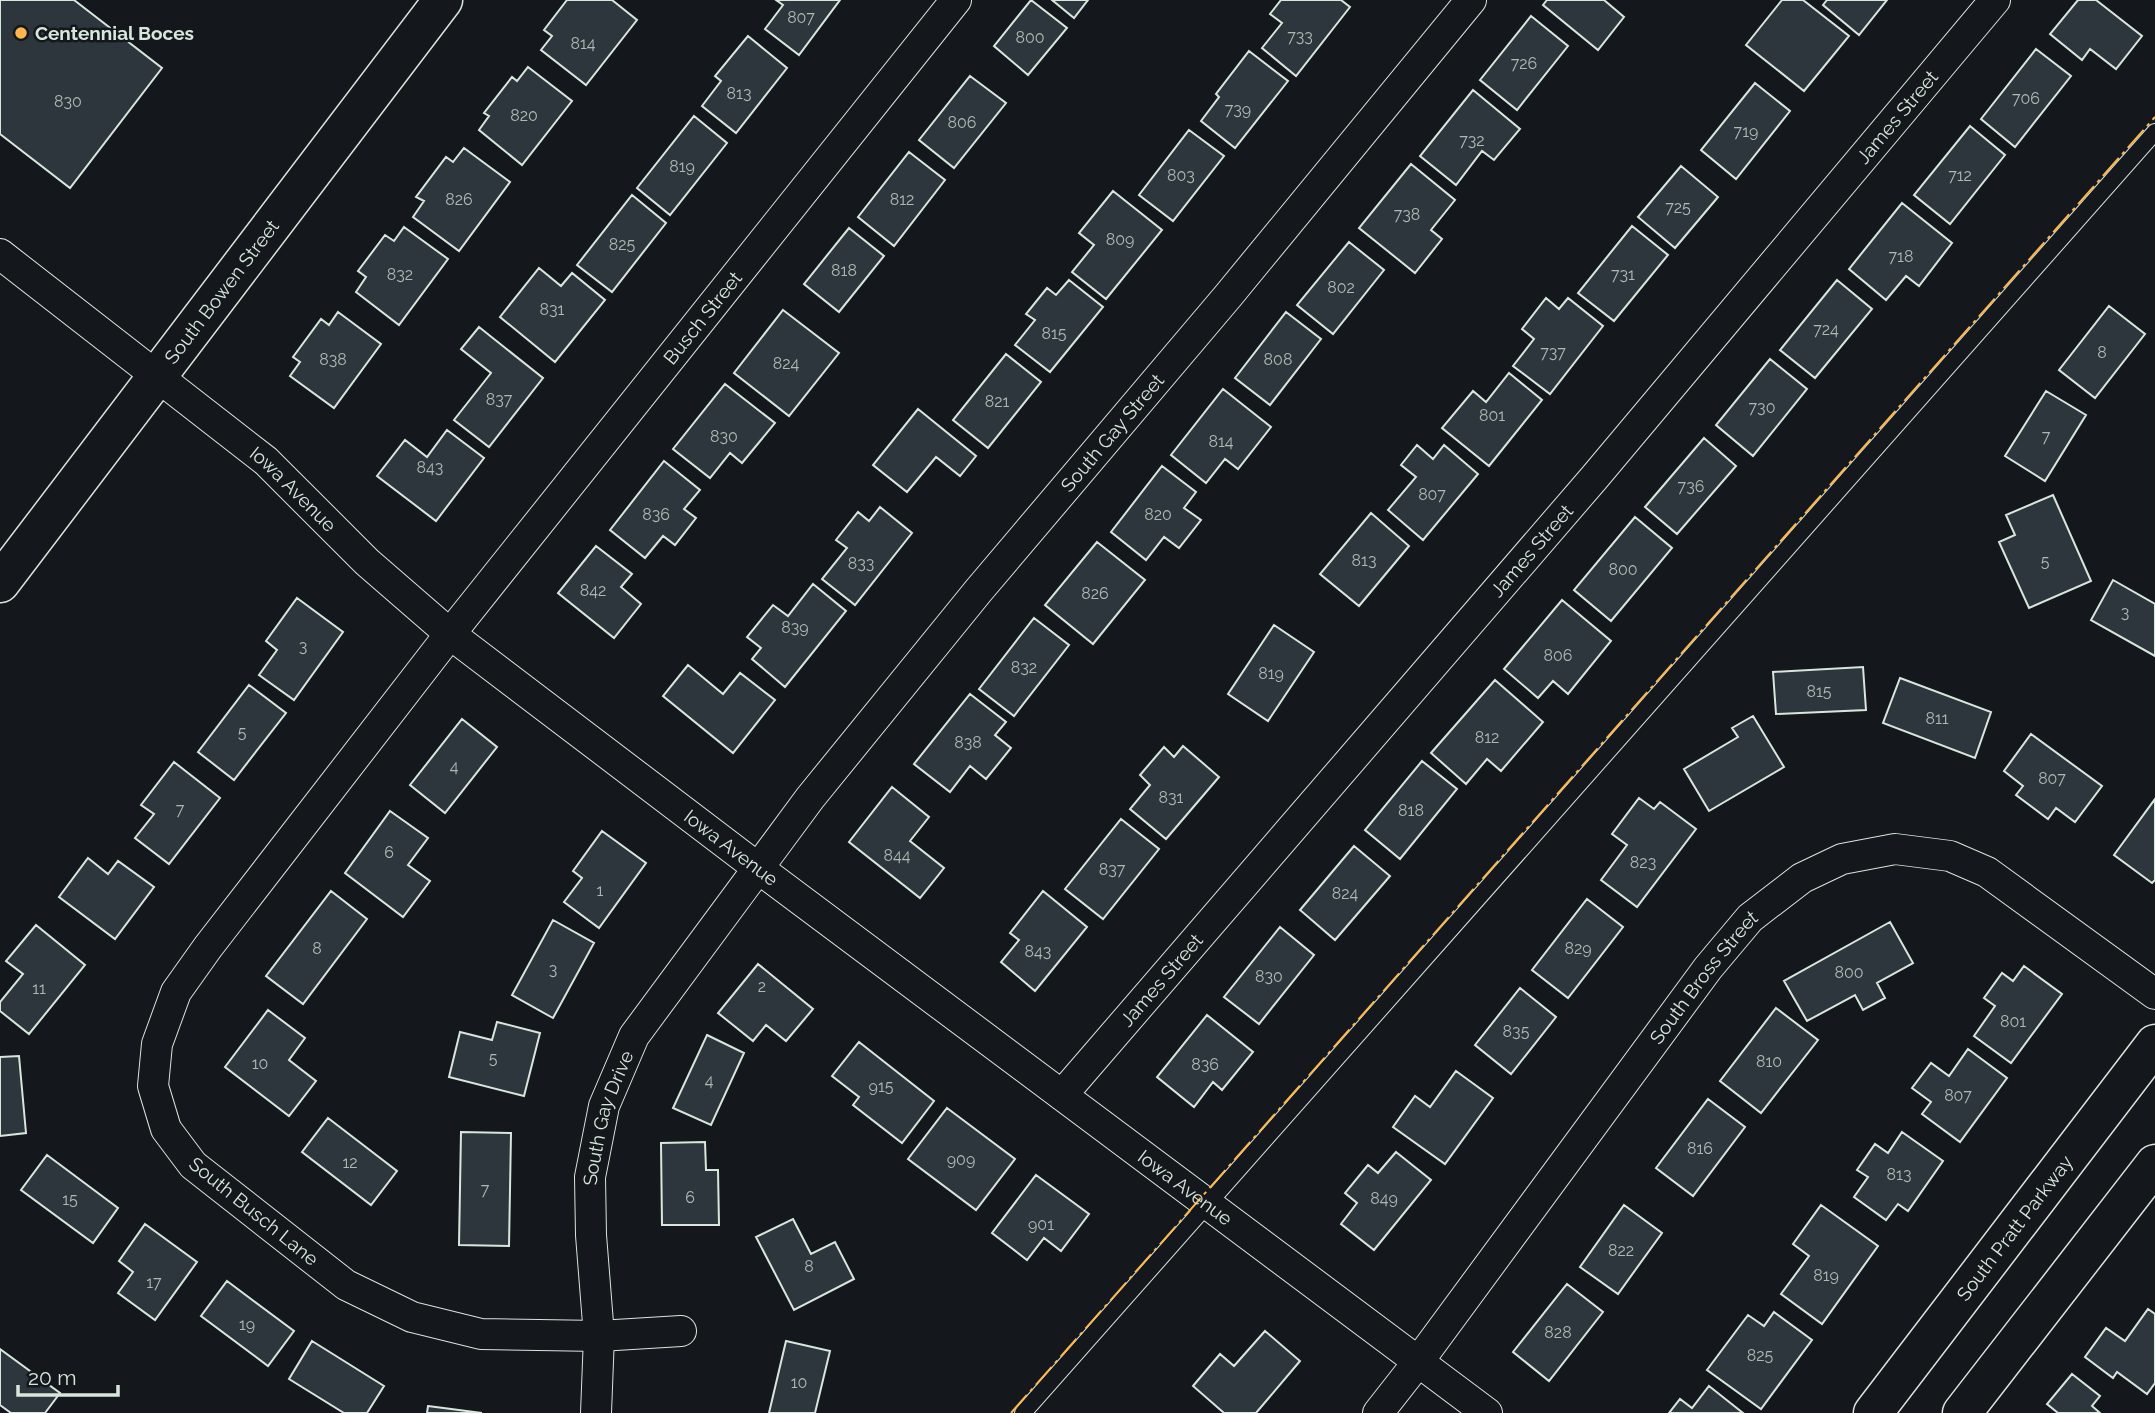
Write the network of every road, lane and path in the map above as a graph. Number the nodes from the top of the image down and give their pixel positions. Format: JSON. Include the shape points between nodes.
{"nodes":[{"id":1,"x":443,"y":0,"type":"edge"},
{"id":2,"x":956,"y":0,"type":"edge"},
{"id":3,"x":1471,"y":0,"type":"edge"},
{"id":4,"x":1995,"y":0,"type":"edge"},
{"id":5,"x":2155,"y":132,"type":"edge"},
{"id":6,"x":0,"y":254,"type":"edge"},
{"id":7,"x":158,"y":375,"type":"junction"},
{"id":8,"x":0,"y":583,"type":"edge"},
{"id":9,"x":450,"y":634,"type":"junction"},
{"id":10,"x":758,"y":868,"type":"junction"},
{"id":11,"x":2155,"y":995,"type":"edge"},
{"id":12,"x":2155,"y":1044,"type":"edge"},
{"id":13,"x":1062,"y":1095,"type":"junction"},
{"id":14,"x":2155,"y":1164,"type":"edge"},
{"id":15,"x":1206,"y":1204,"type":"junction"},
{"id":16,"x":681,"y":1331,"type":"dead end"},
{"id":17,"x":599,"y":1336,"type":"junction"},
{"id":18,"x":1418,"y":1362,"type":"junction"},
{"id":19,"x":596,"y":1413,"type":"edge"},
{"id":20,"x":1023,"y":1413,"type":"edge"},
{"id":21,"x":1378,"y":1413,"type":"edge"},
{"id":22,"x":1487,"y":1413,"type":"edge"},
{"id":23,"x":1873,"y":1413,"type":"edge"},
{"id":24,"x":1962,"y":1413,"type":"edge"}],
"edges":[{"from":1,"to":7,"type":"street","name":"South Bowen Street"},
{"from":2,"to":9,"type":"street","name":"Busch Street"},
{"from":3,"to":10,"type":"street","name":"South Gay Street","via":[[970,601]]},
{"from":4,"to":13,"type":"street","name":"James Street","via":[[1585,488]]},
{"from":5,"to":15,"type":"lane"},
{"from":6,"to":7,"type":"street","name":"Iowa Avenue"},
{"from":7,"to":8,"type":"street","name":"South Bowen Street"},
{"from":7,"to":9,"type":"street","name":"Iowa Avenue","via":[[266,461],[367,562]]},
{"from":9,"to":10,"type":"street","name":"Iowa Avenue"},
{"from":9,"to":17,"type":"street","name":"South Busch Lane","via":[[176,992],[157,1044],[153,1086],[166,1129],[193,1165],[346,1285],[412,1317],[481,1334]]},
{"from":10,"to":13,"type":"street","name":"Iowa Avenue"},
{"from":10,"to":17,"type":"street","name":"South Gay Drive","via":[[634,1035],[604,1106],[590,1177]]},
{"from":11,"to":18,"type":"street","name":"South Bross Street","via":[[1987,872],[1950,856],[1895,849],[1842,859],[1802,878],[1750,918],[1708,968]]},
{"from":12,"to":23,"type":"street","name":"South Pratt Parkway"},
{"from":13,"to":15,"type":"street","name":"Iowa Avenue"},
{"from":14,"to":24,"type":"street"},
{"from":15,"to":18,"type":"street","name":"Iowa Avenue"},
{"from":15,"to":20,"type":"lane"},
{"from":16,"to":17,"type":"street","name":"South Busch Lane"},
{"from":17,"to":19,"type":"street","name":"South Gay Drive"},
{"from":18,"to":21,"type":"street","name":"South Bross Street"},
{"from":18,"to":22,"type":"street","name":"Iowa Avenue"}]}
